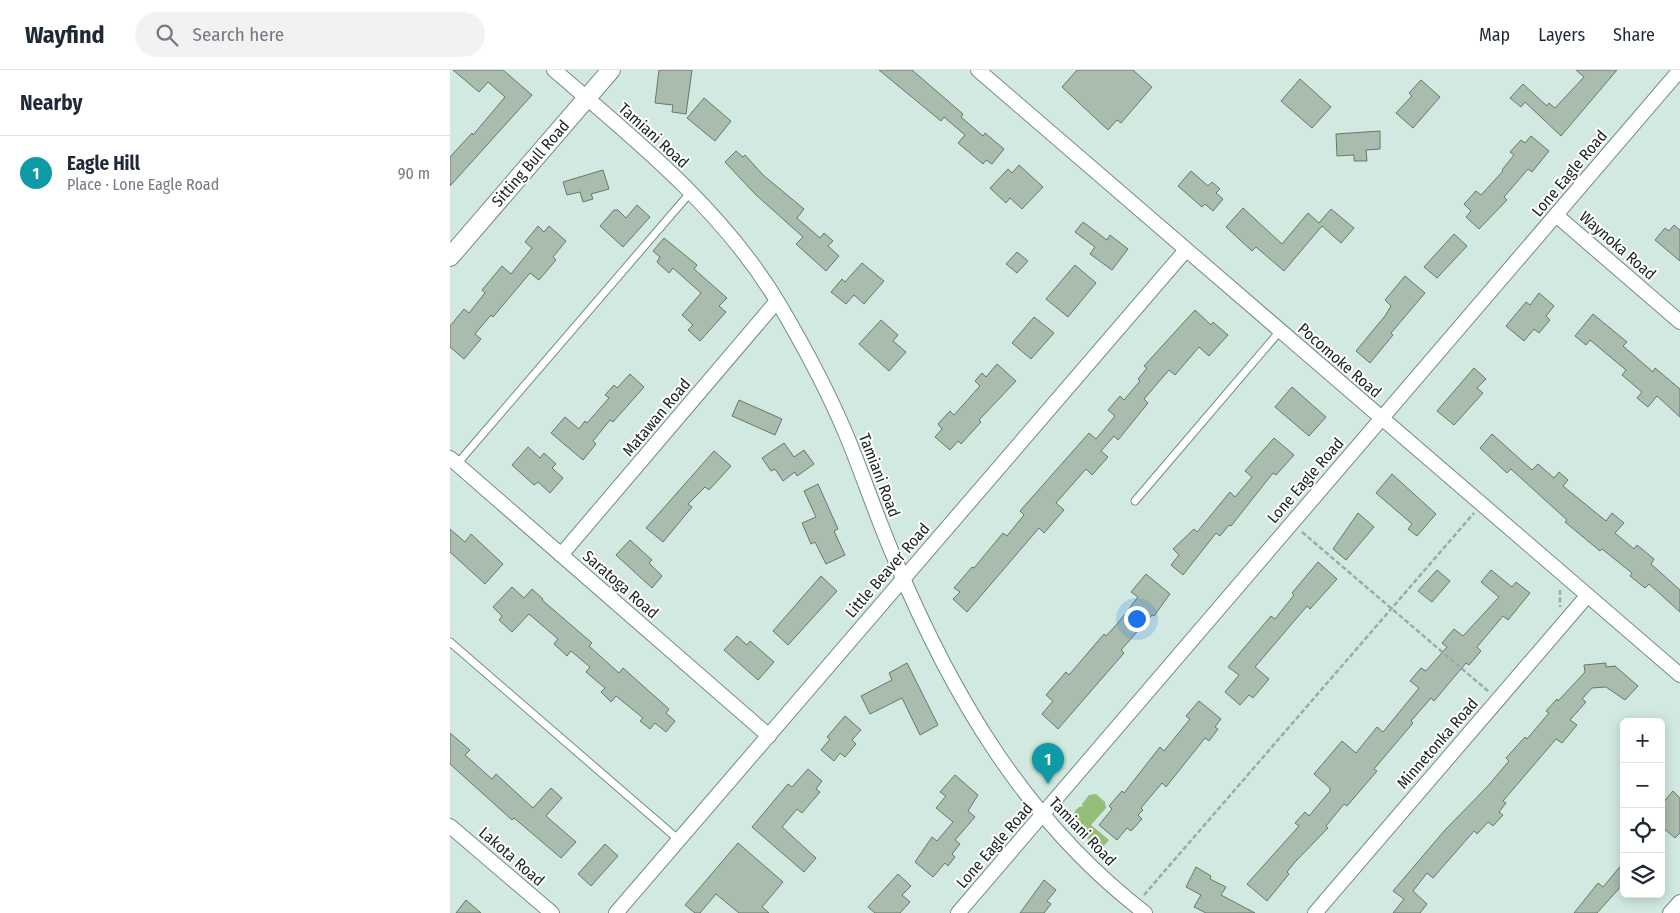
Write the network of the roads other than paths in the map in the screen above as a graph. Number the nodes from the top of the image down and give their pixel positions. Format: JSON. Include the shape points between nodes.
{"nodes":[{"id":1,"x":554,"y":70,"type":"edge"},
{"id":2,"x":611,"y":70,"type":"edge"},
{"id":3,"x":978,"y":70,"type":"edge"},
{"id":4,"x":1680,"y":70,"type":"edge"},
{"id":5,"x":587,"y":98,"type":"junction"},
{"id":6,"x":690,"y":193,"type":"junction"},
{"id":7,"x":1556,"y":215,"type":"junction"},
{"id":8,"x":1186,"y":250,"type":"junction"},
{"id":9,"x":450,"y":257,"type":"edge"},
{"id":10,"x":777,"y":301,"type":"junction"},
{"id":11,"x":1680,"y":322,"type":"edge"},
{"id":12,"x":1280,"y":331,"type":"junction"},
{"id":13,"x":1381,"y":418,"type":"junction"},
{"id":14,"x":454,"y":461,"type":"edge"},
{"id":15,"x":1135,"y":501,"type":"dead end"},
{"id":16,"x":561,"y":555,"type":"junction"},
{"id":17,"x":903,"y":578,"type":"junction"},
{"id":18,"x":1587,"y":596,"type":"junction"},
{"id":19,"x":450,"y":642,"type":"edge"},
{"id":20,"x":1680,"y":675,"type":"edge"},
{"id":21,"x":769,"y":736,"type":"junction"},
{"id":22,"x":1042,"y":816,"type":"junction"},
{"id":23,"x":450,"y":826,"type":"edge"},
{"id":24,"x":679,"y":840,"type":"junction"},
{"id":25,"x":1680,"y":902,"type":"edge"},
{"id":26,"x":1138,"y":910,"type":"edge"},
{"id":27,"x":552,"y":913,"type":"edge"},
{"id":28,"x":616,"y":913,"type":"edge"},
{"id":29,"x":958,"y":913,"type":"edge"},
{"id":30,"x":1315,"y":913,"type":"edge"},
{"id":31,"x":1670,"y":913,"type":"edge"}],
"edges":[{"from":1,"to":5,"type":"street","name":"Tamiani Road"},
{"from":2,"to":5,"type":"street","name":"Sitting Bull Road"},
{"from":3,"to":8,"type":"street","name":"Pocomoke Road"},
{"from":4,"to":7,"type":"street","name":"Lone Eagle Road"},
{"from":5,"to":6,"type":"street","name":"Tamiani Road"},
{"from":5,"to":9,"type":"street","name":"Sitting Bull Road"},
{"from":6,"to":10,"type":"street","name":"Tamiani Road","via":[[721,224]]},
{"from":6,"to":14,"type":"lane"},
{"from":7,"to":11,"type":"street","name":"Waynoka Road"},
{"from":7,"to":13,"type":"street","name":"Lone Eagle Road"},
{"from":8,"to":12,"type":"street","name":"Pocomoke Road"},
{"from":8,"to":17,"type":"street","name":"Little Beaver Road"},
{"from":10,"to":16,"type":"street","name":"Matawan Road"},
{"from":10,"to":17,"type":"street","name":"Tamiani Road","via":[[825,388]]},
{"from":12,"to":13,"type":"street","name":"Pocomoke Road"},
{"from":12,"to":15,"type":"lane"},
{"from":13,"to":18,"type":"street","name":"Pocomoke Road"},
{"from":13,"to":22,"type":"street","name":"Lone Eagle Road"},
{"from":14,"to":16,"type":"street","name":"Saratoga Road"},
{"from":16,"to":21,"type":"street","name":"Saratoga Road"},
{"from":17,"to":21,"type":"street","name":"Little Beaver Road"},
{"from":17,"to":22,"type":"street","name":"Tamiani Road","via":[[981,730]]},
{"from":18,"to":20,"type":"street","name":"Pocomoke Road"},
{"from":18,"to":30,"type":"street","name":"Minnetonka Road"},
{"from":19,"to":24,"type":"lane"},
{"from":21,"to":24,"type":"street","name":"Little Beaver Road"},
{"from":22,"to":26,"type":"street","name":"Tamiani Road","via":[[1083,860]]},
{"from":22,"to":29,"type":"street","name":"Lone Eagle Road"},
{"from":23,"to":27,"type":"street","name":"Lakota Road"},
{"from":24,"to":28,"type":"street","name":"Little Beaver Road"},
{"from":25,"to":31,"type":"street"}]}
